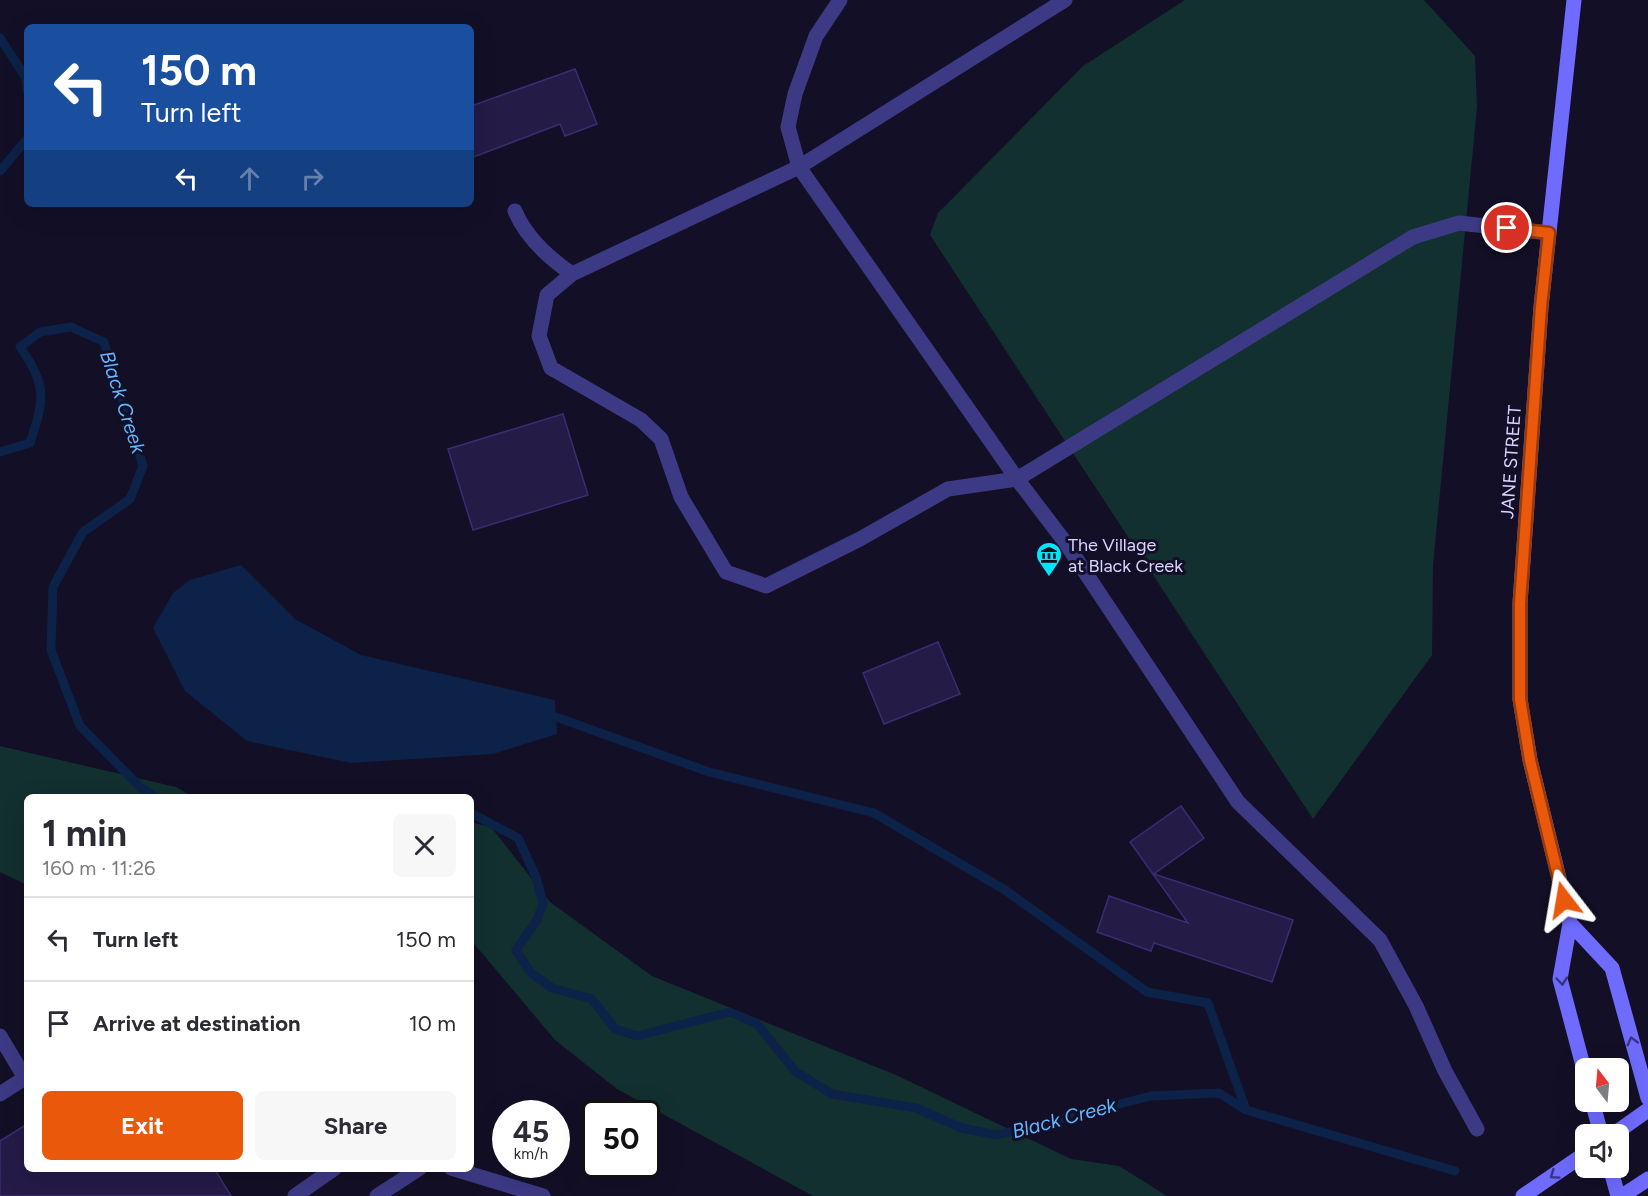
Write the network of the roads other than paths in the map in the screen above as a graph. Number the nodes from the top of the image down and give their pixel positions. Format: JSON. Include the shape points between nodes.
{"nodes":[{"id":1,"x":840,"y":0,"type":"edge"},
{"id":2,"x":1065,"y":0,"type":"edge"},
{"id":3,"x":1574,"y":0,"type":"edge"},
{"id":4,"x":799,"y":167,"type":"junction"},
{"id":5,"x":515,"y":211,"type":"dead end"},
{"id":6,"x":1549,"y":233,"type":"junction"},
{"id":7,"x":572,"y":274,"type":"junction"},
{"id":8,"x":1017,"y":479,"type":"junction"},
{"id":9,"x":1570,"y":923,"type":"junction"},
{"id":10,"x":0,"y":1036,"type":"edge"},
{"id":11,"x":1581,"y":1058,"type":"edge"},
{"id":12,"x":24,"y":1075,"type":"edge"},
{"id":13,"x":24,"y":1079,"type":"edge"},
{"id":14,"x":0,"y":1094,"type":"edge"},
{"id":15,"x":1648,"y":1098,"type":"edge"},
{"id":16,"x":1648,"y":1110,"type":"edge"},
{"id":17,"x":1628,"y":1124,"type":"edge"},
{"id":18,"x":1477,"y":1129,"type":"dead end"},
{"id":19,"x":1575,"y":1161,"type":"edge"},
{"id":20,"x":329,"y":1172,"type":"edge"},
{"id":21,"x":414,"y":1172,"type":"edge"},
{"id":22,"x":464,"y":1172,"type":"edge"},
{"id":23,"x":1614,"y":1178,"type":"edge"},
{"id":24,"x":1648,"y":1179,"type":"edge"},
{"id":25,"x":295,"y":1196,"type":"edge"},
{"id":26,"x":377,"y":1196,"type":"edge"},
{"id":27,"x":543,"y":1196,"type":"edge"},
{"id":28,"x":1523,"y":1196,"type":"edge"},
{"id":29,"x":1620,"y":1196,"type":"edge"}],
"edges":[{"from":1,"to":4,"type":"lane","via":[[816,36],[795,94],[788,127]]},
{"from":2,"to":4,"type":"lane"},
{"from":3,"to":6,"type":"main road","name":"JANE STREET"},
{"from":4,"to":7,"type":"lane"},
{"from":4,"to":8,"type":"lane"},
{"from":5,"to":7,"type":"lane","via":[[550,259]]},
{"from":6,"to":8,"type":"lane","via":[[1459,223],[1413,237]]},
{"from":6,"to":9,"type":"main road","name":"JANE STREET","via":[[1520,603],[1520,699],[1530,760]]},
{"from":7,"to":8,"type":"lane","via":[[547,295],[539,336],[551,368],[641,420],[661,439],[681,497],[726,572],[766,586],[948,489]]},
{"from":8,"to":18,"type":"lane","via":[[1065,542],[1238,802],[1380,940]]},
{"from":9,"to":11,"type":"main road","name":"JANE STREET","one_way":true,"via":[[1560,979]]},
{"from":15,"to":9,"type":"main road","name":"JANE STREET","one_way":true,"via":[[1612,968]]},
{"from":10,"to":12,"type":"lane"},
{"from":13,"to":14,"type":"lane"},
{"from":16,"to":17,"type":"main road"},
{"from":19,"to":28,"type":"main road","one_way":true},
{"from":20,"to":25,"type":"lane"},
{"from":21,"to":26,"type":"lane"},
{"from":22,"to":27,"type":"lane"},
{"from":23,"to":29,"type":"main road"},
{"from":24,"to":29,"type":"main road"}]}
